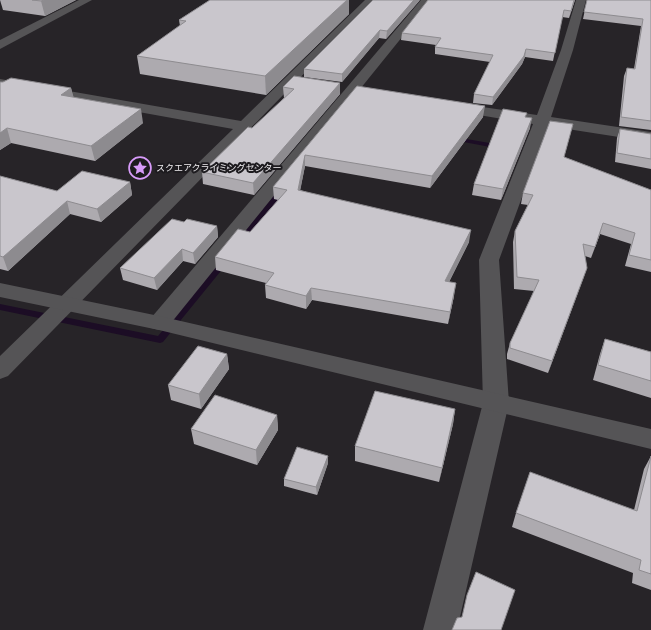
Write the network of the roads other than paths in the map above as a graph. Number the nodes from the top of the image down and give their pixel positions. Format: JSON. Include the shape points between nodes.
{"nodes":[{"id":1,"x":86,"y":0,"type":"edge"},
{"id":2,"x":371,"y":0,"type":"edge"},
{"id":3,"x":427,"y":0,"type":"edge"},
{"id":4,"x":581,"y":0,"type":"edge"},
{"id":5,"x":0,"y":45,"type":"edge"},
{"id":6,"x":0,"y":83,"type":"edge"},
{"id":7,"x":439,"y":104,"type":"edge"},
{"id":8,"x":541,"y":120,"type":"junction"},
{"id":9,"x":244,"y":126,"type":"junction"},
{"id":10,"x":651,"y":137,"type":"edge"},
{"id":11,"x":0,"y":290,"type":"edge"},
{"id":12,"x":66,"y":303,"type":"junction"},
{"id":13,"x":159,"y":323,"type":"junction"},
{"id":14,"x":0,"y":370,"type":"edge"},
{"id":15,"x":496,"y":403,"type":"junction"},
{"id":16,"x":651,"y":439,"type":"edge"},
{"id":17,"x":440,"y":630,"type":"edge"}],
"edges":[{"from":1,"to":5,"type":"street"},
{"from":2,"to":9,"type":"street","via":[[297,82]]},
{"from":3,"to":13,"type":"street"},
{"from":4,"to":8,"type":"street","via":[[567,50]]},
{"from":6,"to":9,"type":"street"},
{"from":7,"to":8,"type":"street"},
{"from":8,"to":10,"type":"street"},
{"from":8,"to":15,"type":"street","via":[[489,260]]},
{"from":9,"to":12,"type":"street"},
{"from":11,"to":12,"type":"street"},
{"from":12,"to":13,"type":"street"},
{"from":12,"to":14,"type":"street"},
{"from":13,"to":15,"type":"street"},
{"from":15,"to":16,"type":"street"},
{"from":15,"to":17,"type":"street"}]}
